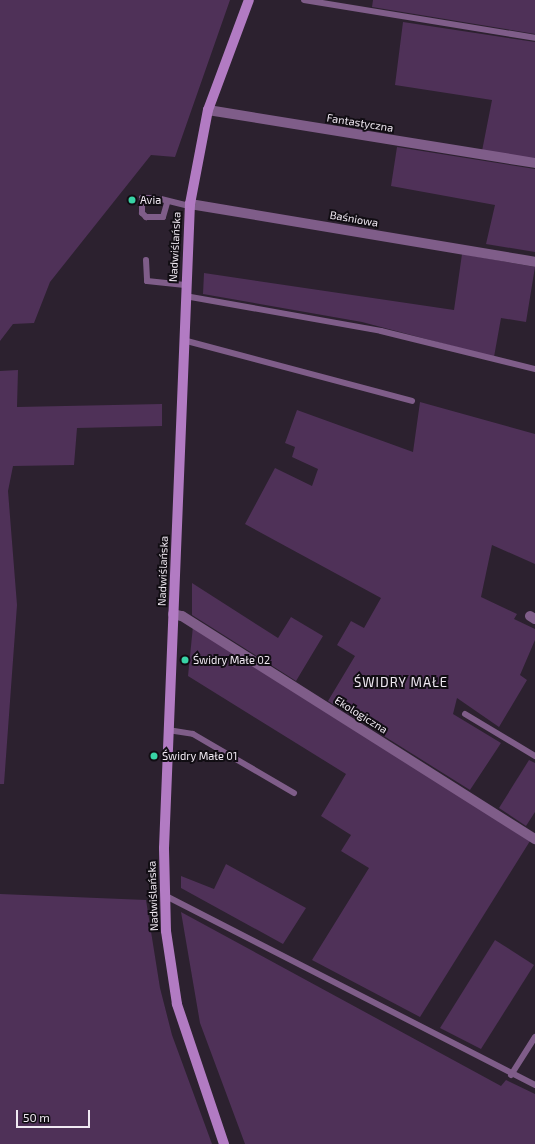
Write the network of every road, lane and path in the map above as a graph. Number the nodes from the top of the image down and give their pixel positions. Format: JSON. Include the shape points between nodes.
{"nodes":[{"id":1,"x":249,"y":0,"type":"edge"},
{"id":2,"x":304,"y":0,"type":"edge"},
{"id":3,"x":535,"y":38,"type":"edge"},
{"id":4,"x":208,"y":110,"type":"junction"},
{"id":5,"x":535,"y":163,"type":"edge"},
{"id":6,"x":150,"y":198,"type":"dead end"},
{"id":7,"x":161,"y":199,"type":"dead end"},
{"id":8,"x":167,"y":203,"type":"junction"},
{"id":9,"x":142,"y":205,"type":"junction"},
{"id":10,"x":150,"y":205,"type":"dead end"},
{"id":11,"x":190,"y":205,"type":"junction"},
{"id":12,"x":160,"y":206,"type":"dead end"},
{"id":13,"x":146,"y":260,"type":"dead end"},
{"id":14,"x":535,"y":262,"type":"edge"},
{"id":15,"x":185,"y":285,"type":"junction"},
{"id":16,"x":185,"y":296,"type":"junction"},
{"id":17,"x":183,"y":340,"type":"junction"},
{"id":18,"x":535,"y":369,"type":"edge"},
{"id":19,"x":412,"y":401,"type":"dead end"},
{"id":20,"x":173,"y":614,"type":"junction"},
{"id":21,"x":465,"y":714,"type":"dead end"},
{"id":22,"x":168,"y":730,"type":"junction"},
{"id":23,"x":535,"y":756,"type":"edge"},
{"id":24,"x":294,"y":793,"type":"dead end"},
{"id":25,"x":535,"y":839,"type":"edge"},
{"id":26,"x":164,"y":895,"type":"junction"},
{"id":27,"x":535,"y":1037,"type":"edge"},
{"id":28,"x":511,"y":1075,"type":"junction"},
{"id":29,"x":535,"y":1085,"type":"edge"},
{"id":30,"x":224,"y":1144,"type":"edge"}],
"edges":[{"from":1,"to":4,"type":"main road","name":"Nadwiślańska"},
{"from":2,"to":3,"type":"lane"},
{"from":4,"to":5,"type":"street","name":"Fantastyczna"},
{"from":4,"to":11,"type":"main road","name":"Nadwiślańska"},
{"from":6,"to":9,"type":"lane","via":[[142,198]]},
{"from":7,"to":8,"type":"lane"},
{"from":8,"to":9,"type":"lane","via":[[159,219],[144,216]]},
{"from":8,"to":11,"type":"lane"},
{"from":8,"to":12,"type":"lane"},
{"from":9,"to":10,"type":"lane"},
{"from":11,"to":14,"type":"street","name":"Baśniowa"},
{"from":11,"to":15,"type":"main road","name":"Nadwiślańska"},
{"from":13,"to":15,"type":"lane","via":[[147,281]]},
{"from":15,"to":16,"type":"main road","name":"Nadwiślańska"},
{"from":16,"to":17,"type":"main road","name":"Nadwiślańska"},
{"from":16,"to":18,"type":"lane","via":[[381,331]]},
{"from":17,"to":19,"type":"lane"},
{"from":17,"to":20,"type":"main road","name":"Nadwiślańska"},
{"from":20,"to":22,"type":"main road","name":"Nadwiślańska"},
{"from":20,"to":25,"type":"street","name":"Ekologiczna","via":[[182,616]]},
{"from":21,"to":23,"type":"lane"},
{"from":22,"to":24,"type":"lane","via":[[193,734]]},
{"from":22,"to":26,"type":"main road","name":"Nadwiślańska"},
{"from":26,"to":28,"type":"lane"},
{"from":26,"to":30,"type":"main road","name":"Nadwiślańska","via":[[167,946],[179,1011]]},
{"from":27,"to":28,"type":"lane"},
{"from":28,"to":29,"type":"lane"}]}
